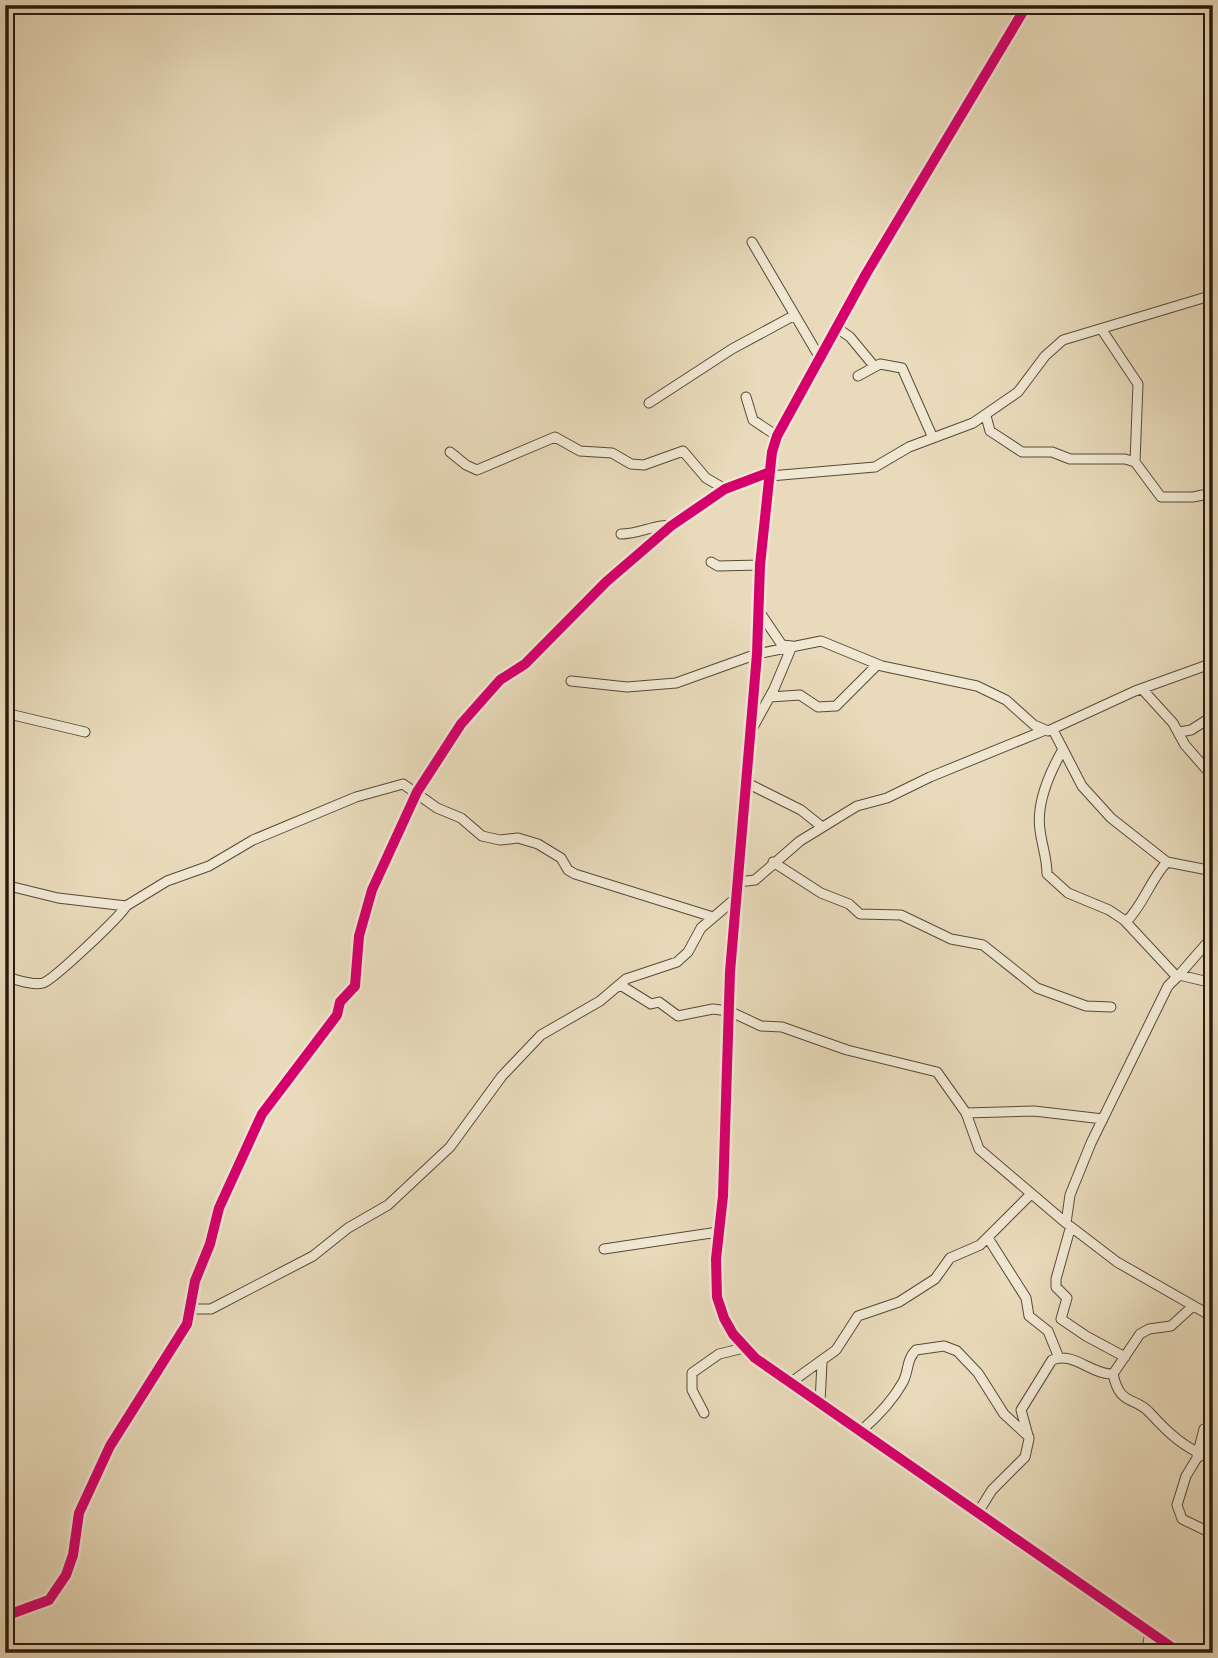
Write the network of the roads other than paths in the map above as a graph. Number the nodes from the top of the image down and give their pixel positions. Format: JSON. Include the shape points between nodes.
{"nodes":[{"id":1,"x":1027,"y":5,"type":"edge"},
{"id":2,"x":752,"y":242,"type":"dead end"},
{"id":3,"x":1213,"y":295,"type":"edge"},
{"id":4,"x":793,"y":316,"type":"junction"},
{"id":5,"x":837,"y":328,"type":"junction"},
{"id":6,"x":1102,"y":330,"type":"junction"},
{"id":7,"x":820,"y":358,"type":"junction"},
{"id":8,"x":874,"y":366,"type":"junction"},
{"id":9,"x":858,"y":376,"type":"dead end"},
{"id":10,"x":746,"y":397,"type":"dead end"},
{"id":11,"x":649,"y":403,"type":"dead end"},
{"id":12,"x":986,"y":416,"type":"junction"},
{"id":13,"x":777,"y":436,"type":"junction"},
{"id":14,"x":933,"y":438,"type":"junction"},
{"id":15,"x":450,"y":452,"type":"dead end"},
{"id":16,"x":1135,"y":463,"type":"junction"},
{"id":17,"x":770,"y":474,"type":"junction"},
{"id":18,"x":725,"y":489,"type":"junction"},
{"id":19,"x":1213,"y":493,"type":"edge"},
{"id":20,"x":671,"y":526,"type":"junction"},
{"id":21,"x":621,"y":534,"type":"dead end"},
{"id":22,"x":711,"y":562,"type":"dead end"},
{"id":23,"x":760,"y":565,"type":"junction"},
{"id":24,"x":758,"y":610,"type":"junction"},
{"id":25,"x":792,"y":646,"type":"junction"},
{"id":26,"x":757,"y":654,"type":"junction"},
{"id":27,"x":1213,"y":663,"type":"edge"},
{"id":28,"x":877,"y":665,"type":"junction"},
{"id":29,"x":571,"y":681,"type":"dead end"},
{"id":30,"x":1142,"y":689,"type":"junction"},
{"id":31,"x":770,"y":697,"type":"junction"},
{"id":32,"x":5,"y":713,"type":"edge"},
{"id":33,"x":1213,"y":716,"type":"edge"},
{"id":34,"x":1054,"y":730,"type":"junction"},
{"id":35,"x":1043,"y":731,"type":"junction"},
{"id":36,"x":85,"y":732,"type":"dead end"},
{"id":37,"x":1179,"y":732,"type":"junction"},
{"id":38,"x":749,"y":733,"type":"junction"},
{"id":39,"x":1062,"y":751,"type":"junction"},
{"id":40,"x":1213,"y":777,"type":"edge"},
{"id":41,"x":745,"y":782,"type":"junction"},
{"id":42,"x":417,"y":792,"type":"junction"},
{"id":43,"x":821,"y":826,"type":"junction"},
{"id":44,"x":1167,"y":862,"type":"junction"},
{"id":45,"x":773,"y":863,"type":"junction"},
{"id":46,"x":1213,"y":872,"type":"edge"},
{"id":47,"x":738,"y":881,"type":"junction"},
{"id":48,"x":5,"y":885,"type":"edge"},
{"id":49,"x":736,"y":898,"type":"junction"},
{"id":50,"x":126,"y":906,"type":"junction"},
{"id":51,"x":713,"y":917,"type":"junction"},
{"id":52,"x":1126,"y":922,"type":"junction"},
{"id":53,"x":1213,"y":936,"type":"edge"},
{"id":54,"x":1178,"y":976,"type":"junction"},
{"id":55,"x":5,"y":977,"type":"edge"},
{"id":56,"x":1213,"y":984,"type":"edge"},
{"id":57,"x":622,"y":986,"type":"junction"},
{"id":58,"x":1111,"y":1007,"type":"dead end"},
{"id":59,"x":729,"y":1011,"type":"junction"},
{"id":60,"x":966,"y":1113,"type":"junction"},
{"id":61,"x":1103,"y":1119,"type":"junction"},
{"id":62,"x":1031,"y":1194,"type":"junction"},
{"id":63,"x":1068,"y":1226,"type":"junction"},
{"id":64,"x":718,"y":1232,"type":"junction"},
{"id":65,"x":988,"y":1238,"type":"junction"},
{"id":66,"x":604,"y":1249,"type":"dead end"},
{"id":67,"x":1193,"y":1306,"type":"junction"},
{"id":68,"x":190,"y":1310,"type":"junction"},
{"id":69,"x":1213,"y":1317,"type":"edge"},
{"id":70,"x":744,"y":1348,"type":"junction"},
{"id":71,"x":1059,"y":1357,"type":"junction"},
{"id":72,"x":1125,"y":1357,"type":"junction"},
{"id":73,"x":822,"y":1363,"type":"junction"},
{"id":74,"x":1113,"y":1374,"type":"junction"},
{"id":75,"x":790,"y":1383,"type":"junction"},
{"id":76,"x":820,"y":1402,"type":"junction"},
{"id":77,"x":704,"y":1413,"type":"dead end"},
{"id":78,"x":1213,"y":1427,"type":"edge"},
{"id":79,"x":862,"y":1430,"type":"junction"},
{"id":80,"x":1029,"y":1437,"type":"junction"},
{"id":81,"x":1197,"y":1455,"type":"junction"},
{"id":82,"x":1213,"y":1455,"type":"edge"},
{"id":83,"x":977,"y":1514,"type":"junction"},
{"id":84,"x":1213,"y":1534,"type":"edge"},
{"id":85,"x":5,"y":1616,"type":"edge"},
{"id":86,"x":1150,"y":1633,"type":"junction"},
{"id":87,"x":1146,"y":1653,"type":"edge"},
{"id":88,"x":1180,"y":1653,"type":"edge"}],
"edges":[{"from":1,"to":5,"type":"street"},
{"from":2,"to":4,"type":"street"},
{"from":3,"to":6,"type":"street"},
{"from":4,"to":7,"type":"street"},
{"from":4,"to":11,"type":"street"},
{"from":5,"to":7,"type":"street"},
{"from":5,"to":8,"type":"street"},
{"from":6,"to":12,"type":"street","via":[[1063,340],[1018,392]]},
{"from":6,"to":16,"type":"street","via":[[1138,384]]},
{"from":7,"to":13,"type":"street"},
{"from":8,"to":9,"type":"street"},
{"from":8,"to":14,"type":"street","via":[[894,365],[904,370]]},
{"from":10,"to":13,"type":"street","via":[[753,420]]},
{"from":12,"to":14,"type":"street"},
{"from":12,"to":16,"type":"street","via":[[990,430],[1022,452]]},
{"from":13,"to":17,"type":"street"},
{"from":14,"to":17,"type":"street","via":[[865,469]]},
{"from":15,"to":18,"type":"street","via":[[477,470],[555,437],[580,451],[612,453],[631,464],[644,465],[684,451],[706,478]]},
{"from":16,"to":19,"type":"street","via":[[1161,497]]},
{"from":17,"to":18,"type":"street"},
{"from":17,"to":23,"type":"street"},
{"from":18,"to":20,"type":"street"},
{"from":20,"to":21,"type":"street"},
{"from":20,"to":42,"type":"street","via":[[606,582],[525,664],[500,680],[452,735]]},
{"from":22,"to":23,"type":"street","via":[[718,566]]},
{"from":23,"to":24,"type":"street"},
{"from":24,"to":25,"type":"street","via":[[782,645]]},
{"from":24,"to":26,"type":"street"},
{"from":25,"to":26,"type":"street"},
{"from":25,"to":28,"type":"street","via":[[821,641]]},
{"from":25,"to":31,"type":"street"},
{"from":26,"to":29,"type":"street","via":[[699,677],[652,686]]},
{"from":26,"to":38,"type":"street"},
{"from":27,"to":30,"type":"street"},
{"from":28,"to":31,"type":"street","via":[[836,706],[818,707],[800,695]]},
{"from":28,"to":35,"type":"street","via":[[977,686],[1018,708]]},
{"from":30,"to":34,"type":"street"},
{"from":30,"to":37,"type":"street"},
{"from":31,"to":38,"type":"street"},
{"from":32,"to":36,"type":"street"},
{"from":33,"to":37,"type":"street"},
{"from":34,"to":35,"type":"street"},
{"from":34,"to":39,"type":"street"},
{"from":35,"to":43,"type":"street","via":[[887,798],[857,806]]},
{"from":37,"to":40,"type":"street"},
{"from":38,"to":41,"type":"street"},
{"from":39,"to":44,"type":"street","via":[[1083,786],[1111,818]]},
{"from":39,"to":52,"type":"street","via":[[1039,810],[1047,874],[1068,893],[1110,910]]},
{"from":41,"to":43,"type":"street","via":[[801,810]]},
{"from":41,"to":47,"type":"street"},
{"from":42,"to":50,"type":"street","via":[[403,784],[356,797],[240,846]]},
{"from":42,"to":51,"type":"street","via":[[482,836],[528,840],[561,859],[575,874]]},
{"from":42,"to":68,"type":"street","via":[[372,890],[359,936],[355,986],[261,1114],[219,1208]]},
{"from":43,"to":45,"type":"street"},
{"from":44,"to":46,"type":"street"},
{"from":44,"to":52,"type":"street"},
{"from":45,"to":47,"type":"street","via":[[755,880]]},
{"from":45,"to":58,"type":"street","via":[[860,914],[901,915],[951,939],[983,945],[1037,988],[1086,1006]]},
{"from":47,"to":49,"type":"street"},
{"from":48,"to":50,"type":"street","via":[[58,898]]},
{"from":49,"to":51,"type":"street"},
{"from":49,"to":59,"type":"street"},
{"from":50,"to":55,"type":"street","via":[[47,981],[35,984]]},
{"from":51,"to":57,"type":"street","via":[[677,962],[630,977]]},
{"from":52,"to":54,"type":"street"},
{"from":53,"to":54,"type":"street"},
{"from":54,"to":56,"type":"street"},
{"from":54,"to":61,"type":"street","via":[[1168,986]]},
{"from":57,"to":59,"type":"street","via":[[678,1016],[712,1009]]},
{"from":57,"to":68,"type":"street","via":[[541,1035],[502,1076],[450,1147],[388,1205],[313,1256],[211,1309]]},
{"from":59,"to":60,"type":"street","via":[[761,1026],[782,1027],[847,1050],[937,1072]]},
{"from":59,"to":64,"type":"street"},
{"from":60,"to":61,"type":"street","via":[[1034,1111]]},
{"from":60,"to":62,"type":"street","via":[[979,1149]]},
{"from":61,"to":63,"type":"street","via":[[1070,1195]]},
{"from":62,"to":63,"type":"street"},
{"from":62,"to":65,"type":"street"},
{"from":63,"to":67,"type":"street","via":[[1117,1262]]},
{"from":63,"to":72,"type":"street","via":[[1056,1279],[1056,1287],[1067,1298],[1061,1319]]},
{"from":64,"to":66,"type":"street"},
{"from":64,"to":70,"type":"street","via":[[717,1297],[724,1318]]},
{"from":65,"to":71,"type":"street","via":[[1026,1298],[1029,1316],[1048,1331]]},
{"from":65,"to":73,"type":"street","via":[[950,1258],[935,1279],[899,1302],[858,1316],[847,1337]]},
{"from":67,"to":69,"type":"street"},
{"from":67,"to":72,"type":"street","via":[[1171,1326],[1143,1332]]},
{"from":68,"to":85,"type":"street","via":[[160,1371],[110,1446],[79,1513],[66,1574],[49,1600]]},
{"from":70,"to":75,"type":"street"},
{"from":70,"to":77,"type":"street","via":[[719,1354],[692,1373],[692,1390]]},
{"from":71,"to":74,"type":"street"},
{"from":71,"to":80,"type":"street","via":[[1052,1360],[1021,1410]]},
{"from":72,"to":74,"type":"street"},
{"from":73,"to":75,"type":"street"},
{"from":73,"to":76,"type":"street"},
{"from":74,"to":81,"type":"street","via":[[1125,1399],[1148,1410]]},
{"from":75,"to":76,"type":"street"},
{"from":76,"to":79,"type":"street"},
{"from":78,"to":81,"type":"street","via":[[1204,1429]]},
{"from":79,"to":80,"type":"street","via":[[901,1386],[915,1350],[944,1346],[957,1351],[978,1373],[1004,1414]]},
{"from":79,"to":83,"type":"street"},
{"from":80,"to":83,"type":"street","via":[[1021,1464],[992,1490]]},
{"from":81,"to":82,"type":"street"},
{"from":81,"to":84,"type":"street","via":[[1179,1493],[1177,1510],[1182,1520]]},
{"from":83,"to":86,"type":"street"},
{"from":86,"to":87,"type":"street"},
{"from":86,"to":88,"type":"street"}]}
